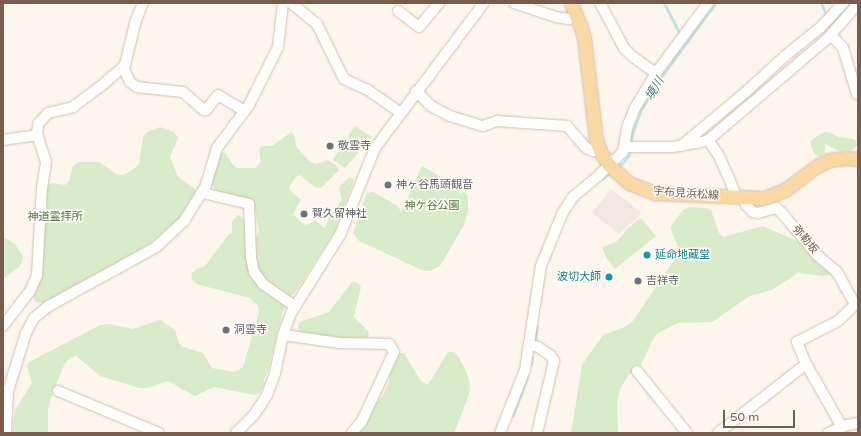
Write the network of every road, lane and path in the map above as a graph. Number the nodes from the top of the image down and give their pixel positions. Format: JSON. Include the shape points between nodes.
{"nodes":[{"id":1,"x":143,"y":3,"type":"edge"},
{"id":2,"x":283,"y":3,"type":"edge"},
{"id":3,"x":291,"y":3,"type":"edge"},
{"id":4,"x":439,"y":3,"type":"edge"},
{"id":5,"x":484,"y":3,"type":"edge"},
{"id":6,"x":514,"y":3,"type":"edge"},
{"id":7,"x":571,"y":3,"type":"edge"},
{"id":8,"x":600,"y":3,"type":"edge"},
{"id":9,"x":708,"y":3,"type":"edge"},
{"id":10,"x":843,"y":3,"type":"edge"},
{"id":11,"x":858,"y":4,"type":"edge"},
{"id":12,"x":398,"y":11,"type":"dead end"},
{"id":13,"x":577,"y":16,"type":"junction"},
{"id":14,"x":831,"y":35,"type":"junction"},
{"id":15,"x":123,"y":67,"type":"junction"},
{"id":16,"x":656,"y":73,"type":"junction"},
{"id":17,"x":416,"y":91,"type":"junction"},
{"id":18,"x":857,"y":94,"type":"dead end"},
{"id":19,"x":245,"y":111,"type":"junction"},
{"id":20,"x":400,"y":112,"type":"junction"},
{"id":21,"x":38,"y":135,"type":"junction"},
{"id":22,"x":3,"y":140,"type":"edge"},
{"id":23,"x":708,"y":140,"type":"junction"},
{"id":24,"x":681,"y":146,"type":"junction"},
{"id":25,"x":630,"y":147,"type":"junction"},
{"id":26,"x":599,"y":149,"type":"junction"},
{"id":27,"x":858,"y":159,"type":"edge"},
{"id":28,"x":612,"y":169,"type":"junction"},
{"id":29,"x":203,"y":193,"type":"junction"},
{"id":30,"x":740,"y":198,"type":"junction"},
{"id":31,"x":857,"y":303,"type":"edge"},
{"id":32,"x":295,"y":306,"type":"junction"},
{"id":33,"x":3,"y":326,"type":"edge"},
{"id":34,"x":283,"y":335,"type":"junction"},
{"id":35,"x":530,"y":345,"type":"junction"},
{"id":36,"x":806,"y":364,"type":"junction"},
{"id":37,"x":637,"y":371,"type":"dead end"},
{"id":38,"x":58,"y":391,"type":"dead end"},
{"id":39,"x":858,"y":423,"type":"edge"},
{"id":40,"x":847,"y":428,"type":"edge"},
{"id":41,"x":6,"y":433,"type":"edge"},
{"id":42,"x":159,"y":433,"type":"edge"},
{"id":43,"x":236,"y":433,"type":"edge"},
{"id":44,"x":352,"y":433,"type":"edge"},
{"id":45,"x":500,"y":433,"type":"edge"},
{"id":46,"x":537,"y":433,"type":"edge"},
{"id":47,"x":687,"y":433,"type":"edge"},
{"id":48,"x":718,"y":433,"type":"edge"},
{"id":49,"x":828,"y":433,"type":"edge"}],
"edges":[{"from":1,"to":15,"type":"street","via":[[136,20],[127,61]]},
{"from":2,"to":19,"type":"street","via":[[278,47]]},
{"from":3,"to":20,"type":"street","via":[[317,24],[344,79],[368,90]]},
{"from":4,"to":12,"type":"street","via":[[419,27]]},
{"from":5,"to":17,"type":"street"},
{"from":6,"to":13,"type":"street","via":[[556,17],[569,19]]},
{"from":7,"to":13,"type":"main road","name":"宇布見浜松線"},
{"from":8,"to":16,"type":"street","via":[[624,48]]},
{"from":9,"to":16,"type":"street"},
{"from":10,"to":24,"type":"street","via":[[821,27]]},
{"from":11,"to":14,"type":"street"},
{"from":13,"to":26,"type":"main road","name":"宇布見浜松線","via":[[584,38],[594,133]]},
{"from":14,"to":18,"type":"street","via":[[843,48]]},
{"from":14,"to":23,"type":"street"},
{"from":15,"to":19,"type":"street","via":[[130,82],[137,87],[183,92],[204,110],[218,95]]},
{"from":15,"to":21,"type":"street","via":[[73,107],[48,113],[38,124]]},
{"from":16,"to":25,"type":"street","via":[[632,116],[626,134]]},
{"from":17,"to":20,"type":"street"},
{"from":17,"to":26,"type":"street","via":[[432,106],[450,116],[483,126],[496,121],[567,126],[586,148],[594,151]]},
{"from":19,"to":29,"type":"street","via":[[217,148]]},
{"from":20,"to":32,"type":"street","via":[[371,155],[340,235]]},
{"from":21,"to":22,"type":"street"},
{"from":21,"to":33,"type":"street","via":[[46,162],[37,275],[28,295]]},
{"from":23,"to":24,"type":"street"},
{"from":23,"to":30,"type":"street"},
{"from":24,"to":25,"type":"street"},
{"from":25,"to":28,"type":"street"},
{"from":26,"to":28,"type":"main road","name":"宇布見浜松線"},
{"from":27,"to":30,"type":"main road","name":"宇布見浜松線","via":[[830,160],[815,167],[776,194],[764,198]]},
{"from":28,"to":30,"type":"main road","name":"宇布見浜松線","via":[[638,188],[655,192]]},
{"from":28,"to":35,"type":"street","via":[[573,197],[567,205],[550,242],[538,278]]},
{"from":29,"to":32,"type":"street","via":[[249,204],[254,272],[263,284]]},
{"from":29,"to":41,"type":"street","via":[[184,221],[156,247],[47,307],[34,318],[26,333],[8,391]]},
{"from":30,"to":31,"type":"street","name":"弥勒坂","via":[[753,212],[776,208],[782,212],[818,256],[837,272]]},
{"from":31,"to":36,"type":"street","via":[[838,321],[798,342]]},
{"from":32,"to":34,"type":"street"},
{"from":34,"to":43,"type":"street","via":[[275,373],[267,395],[254,415]]},
{"from":34,"to":44,"type":"street","via":[[339,343],[389,344],[394,352],[362,421]]},
{"from":35,"to":45,"type":"street","via":[[521,383]]},
{"from":35,"to":46,"type":"street","via":[[538,347],[554,361]]},
{"from":36,"to":40,"type":"street"},
{"from":36,"to":48,"type":"street"},
{"from":37,"to":47,"type":"street"},
{"from":38,"to":42,"type":"street"},
{"from":39,"to":40,"type":"street"},
{"from":40,"to":49,"type":"street"}]}
